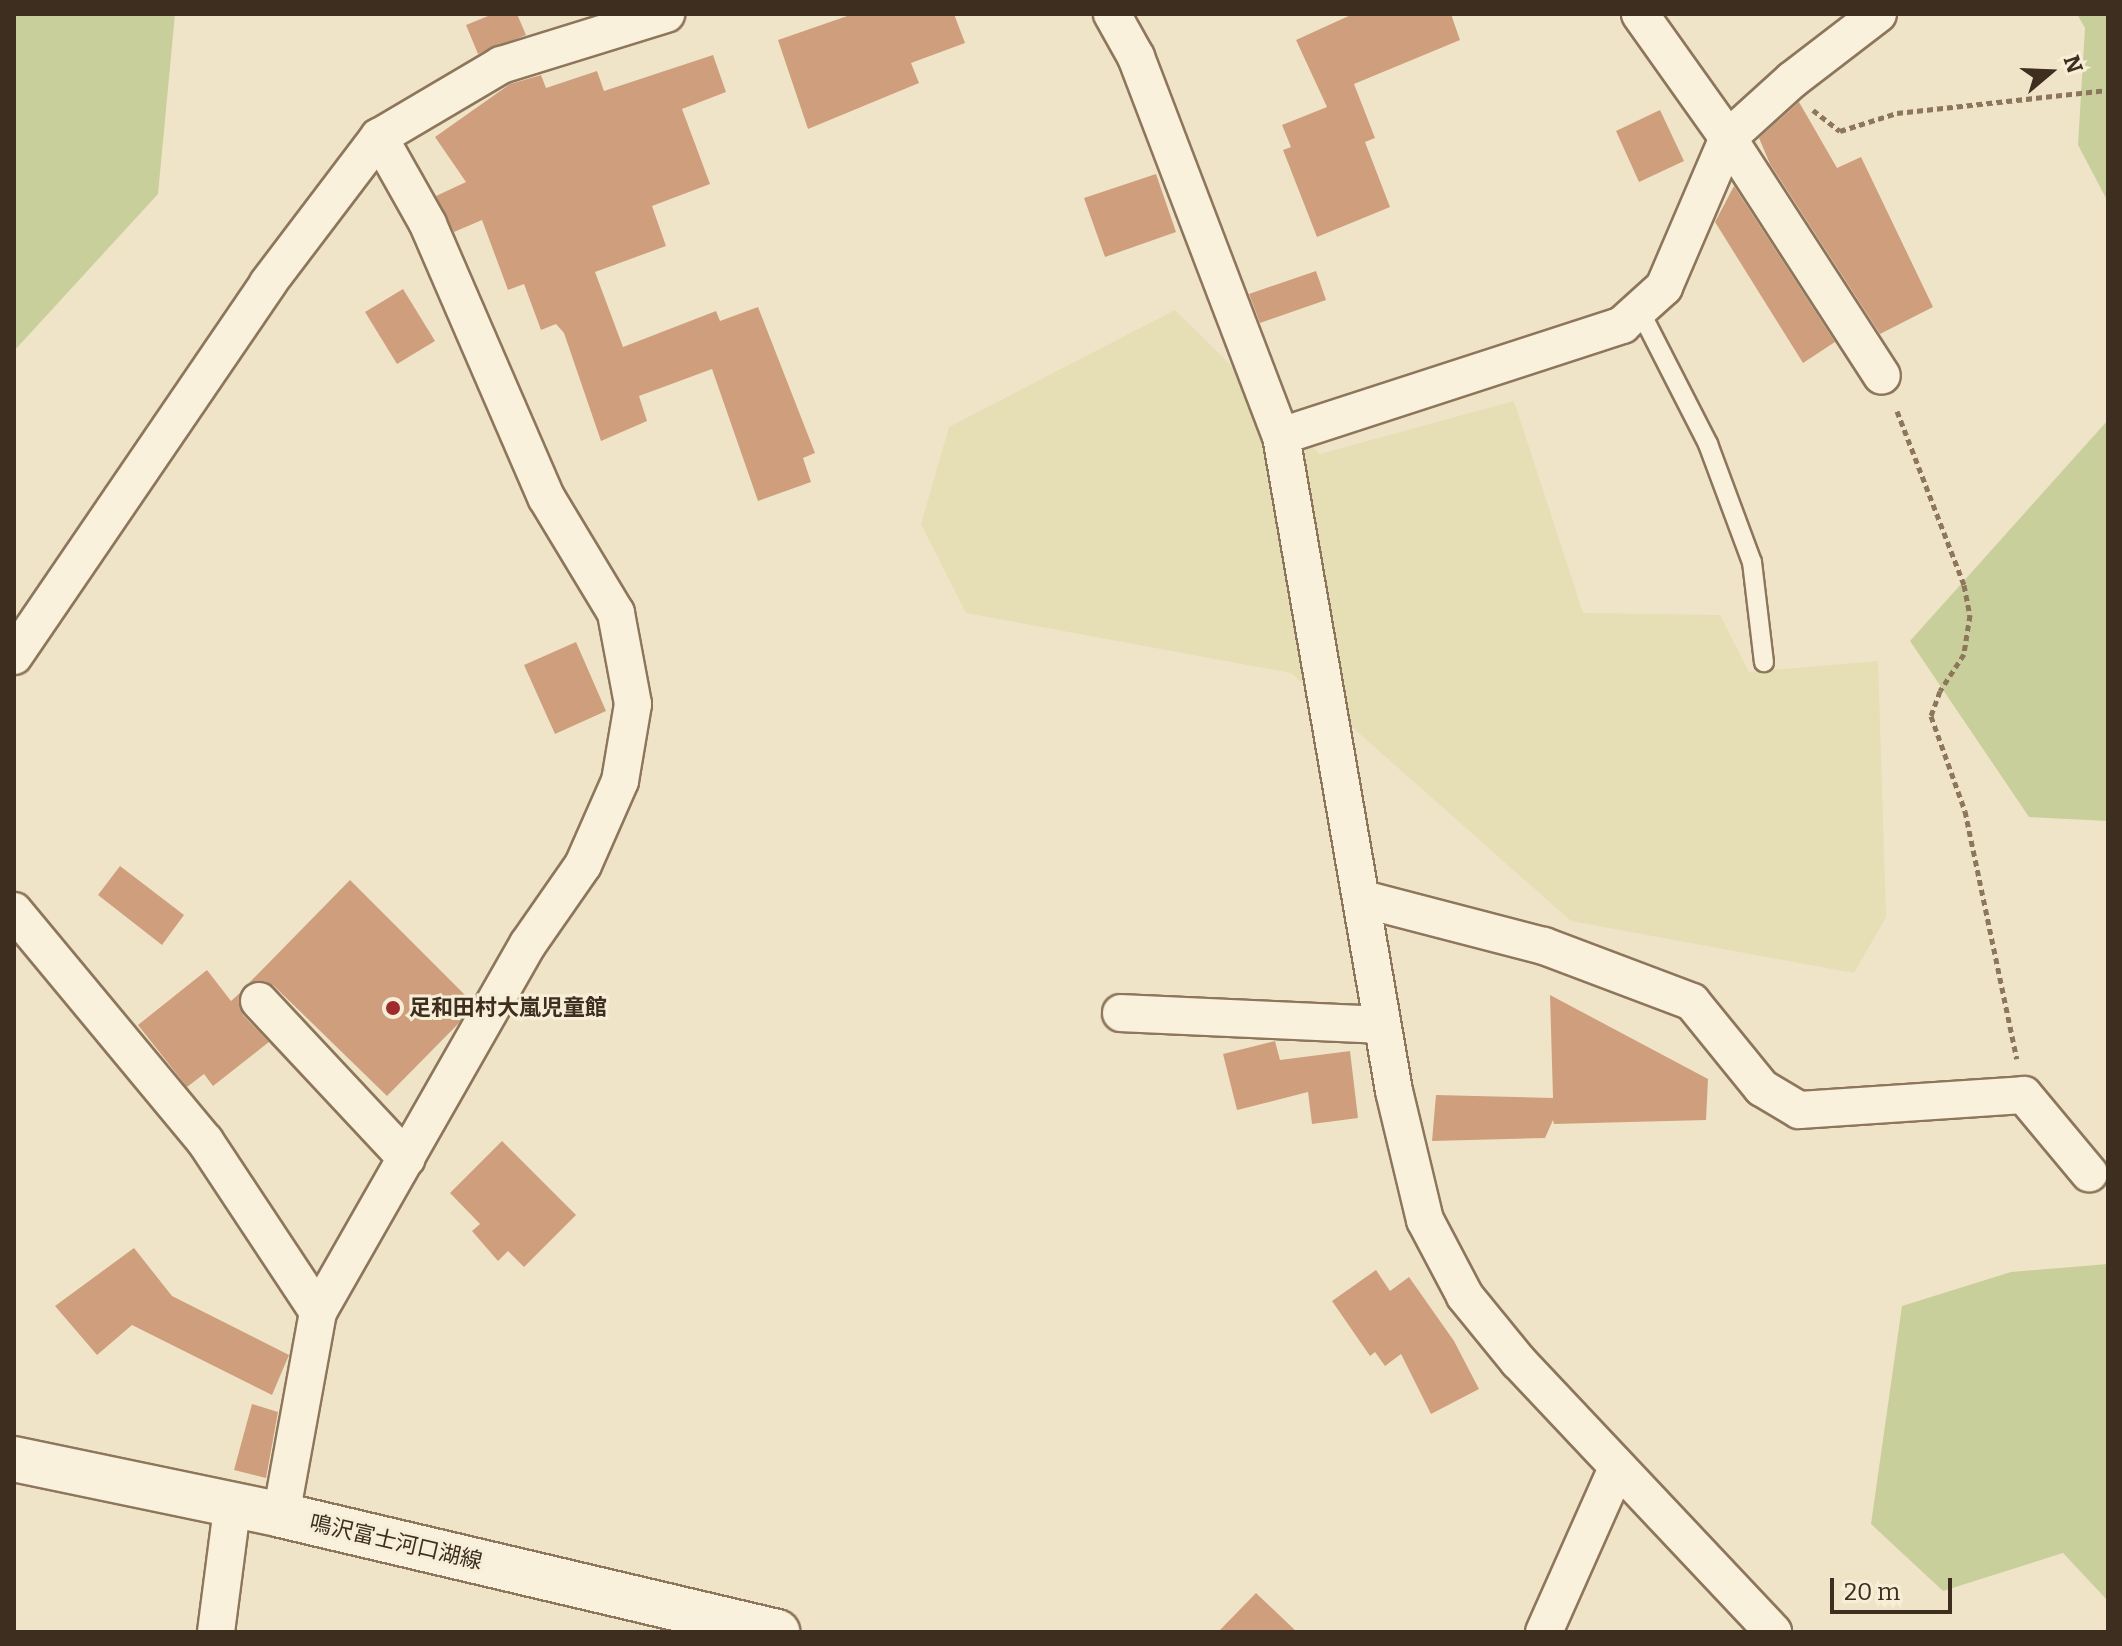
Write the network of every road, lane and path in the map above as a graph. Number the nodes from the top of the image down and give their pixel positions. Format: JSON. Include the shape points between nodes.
{"nodes":[{"id":1,"x":666,"y":14,"type":"edge"},
{"id":2,"x":1112,"y":14,"type":"edge"},
{"id":3,"x":1640,"y":14,"type":"edge"},
{"id":4,"x":1878,"y":14,"type":"edge"},
{"id":5,"x":1792,"y":80,"type":"junction"},
{"id":6,"x":2108,"y":90,"type":"edge"},
{"id":7,"x":379,"y":137,"type":"junction"},
{"id":8,"x":1728,"y":138,"type":"junction"},
{"id":9,"x":1639,"y":309,"type":"junction"},
{"id":10,"x":1882,"y":376,"type":"joint"},
{"id":11,"x":1281,"y":436,"type":"junction"},
{"id":12,"x":14,"y":656,"type":"edge"},
{"id":13,"x":1764,"y":662,"type":"dead end"},
{"id":14,"x":1363,"y":899,"type":"junction"},
{"id":15,"x":14,"y":911,"type":"edge"},
{"id":16,"x":259,"y":1001,"type":"dead end"},
{"id":17,"x":1121,"y":1013,"type":"dead end"},
{"id":18,"x":1382,"y":1025,"type":"junction"},
{"id":19,"x":2024,"y":1095,"type":"junction"},
{"id":20,"x":407,"y":1159,"type":"junction"},
{"id":21,"x":2089,"y":1173,"type":"dead end"},
{"id":22,"x":318,"y":1312,"type":"junction"},
{"id":23,"x":14,"y":1459,"type":"edge"},
{"id":24,"x":1616,"y":1470,"type":"junction"},
{"id":25,"x":232,"y":1508,"type":"junction"},
{"id":26,"x":281,"y":1515,"type":"junction"},
{"id":27,"x":216,"y":1632,"type":"edge"},
{"id":28,"x":777,"y":1632,"type":"edge"},
{"id":29,"x":1544,"y":1632,"type":"edge"},
{"id":30,"x":1773,"y":1632,"type":"edge"}],
"edges":[{"from":1,"to":7,"type":"street","via":[[501,65]]},
{"from":2,"to":11,"type":"street","via":[[1136,57]]},
{"from":3,"to":8,"type":"street"},
{"from":4,"to":5,"type":"street"},
{"from":5,"to":6,"type":"path","via":[[1813,111],[1840,131],[1897,113]]},
{"from":5,"to":8,"type":"street"},
{"from":7,"to":12,"type":"street","via":[[268,283]]},
{"from":7,"to":20,"type":"street","via":[[428,224],[546,497],[616,613],[633,704],[620,781],[583,865],[528,944]]},
{"from":8,"to":9,"type":"street","via":[[1664,287]]},
{"from":8,"to":10,"type":"street"},
{"from":9,"to":11,"type":"street","via":[[1622,325]]},
{"from":9,"to":13,"type":"lane","via":[[1708,444],[1752,562]]},
{"from":10,"to":19,"type":"path","via":[[1964,585],[1970,615],[1964,654],[1931,716],[1965,811]]},
{"from":11,"to":14,"type":"street"},
{"from":14,"to":18,"type":"street"},
{"from":14,"to":19,"type":"street","via":[[1544,946],[1692,1002],[1762,1088],[1799,1110]]},
{"from":15,"to":22,"type":"street","via":[[205,1141]]},
{"from":16,"to":20,"type":"street"},
{"from":17,"to":18,"type":"street"},
{"from":18,"to":24,"type":"street","via":[[1425,1220],[1458,1283],[1518,1361]]},
{"from":19,"to":21,"type":"street"},
{"from":20,"to":22,"type":"street"},
{"from":22,"to":26,"type":"street"},
{"from":23,"to":25,"type":"main road","name":"鳴沢富士河口湖線"},
{"from":24,"to":29,"type":"street"},
{"from":24,"to":30,"type":"street"},
{"from":25,"to":26,"type":"main road","name":"鳴沢富士河口湖線"},
{"from":25,"to":27,"type":"street"},
{"from":26,"to":28,"type":"main road","name":"鳴沢富士河口湖線"}]}
